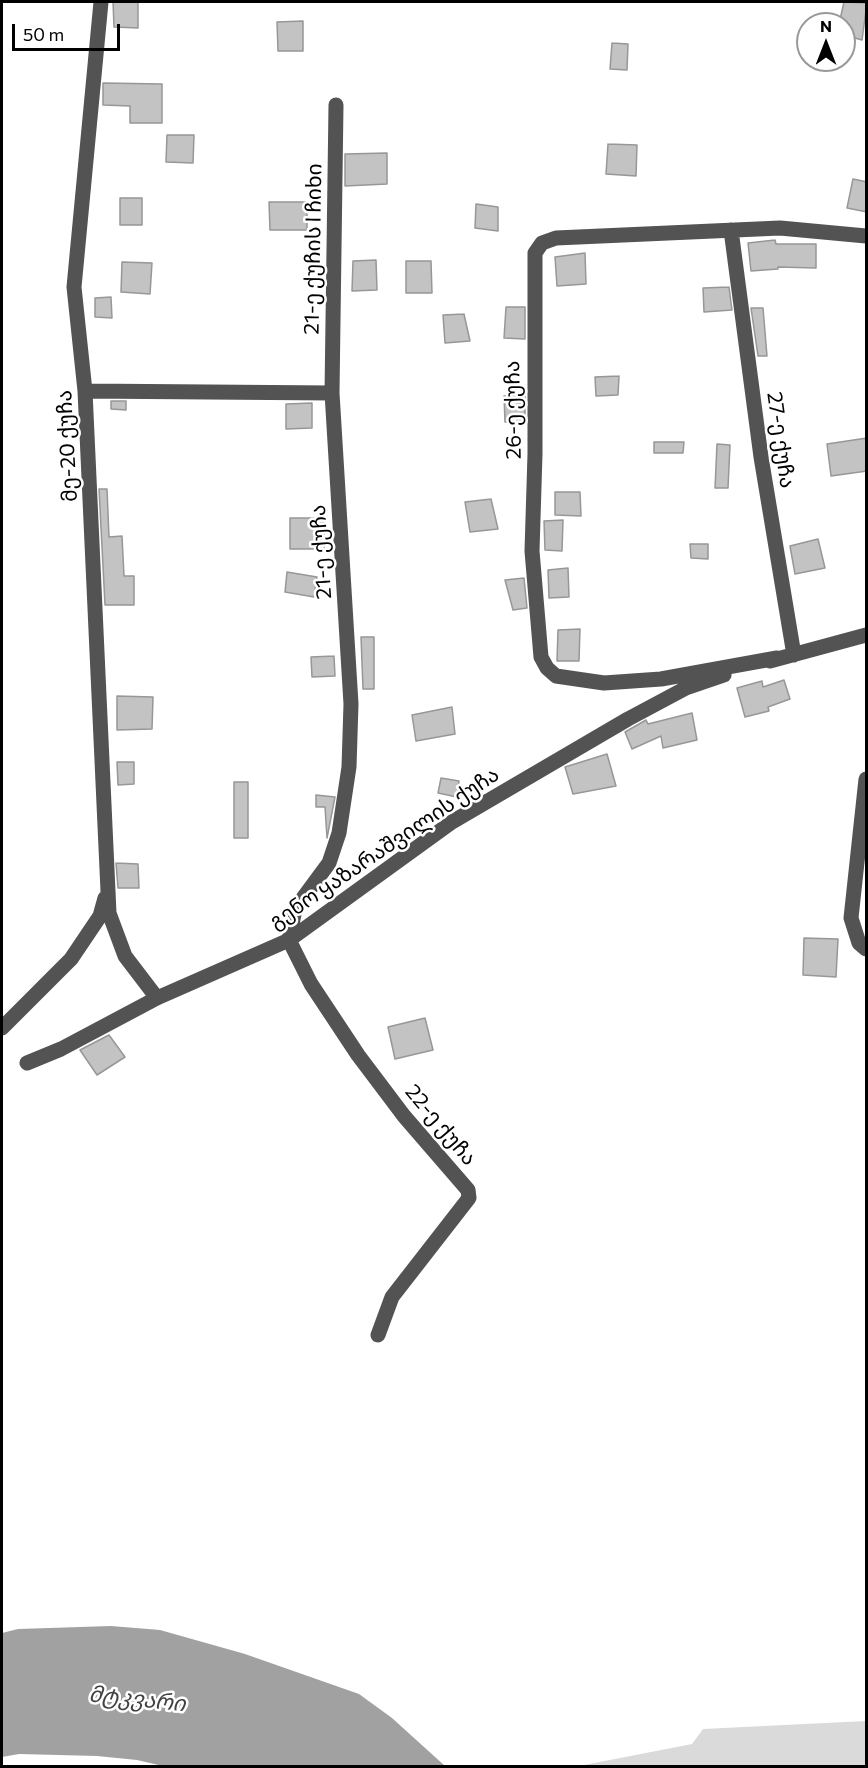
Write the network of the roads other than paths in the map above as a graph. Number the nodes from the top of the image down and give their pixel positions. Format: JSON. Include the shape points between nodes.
{"nodes":[{"id":1,"x":101,"y":2,"type":"edge"},
{"id":2,"x":336,"y":105,"type":"dead end"},
{"id":3,"x":731,"y":230,"type":"junction"},
{"id":4,"x":867,"y":236,"type":"edge"},
{"id":5,"x":85,"y":391,"type":"junction"},
{"id":6,"x":332,"y":393,"type":"junction"},
{"id":7,"x":867,"y":635,"type":"edge"},
{"id":8,"x":794,"y":655,"type":"junction"},
{"id":9,"x":777,"y":658,"type":"junction"},
{"id":10,"x":867,"y":778,"type":"edge"},
{"id":11,"x":108,"y":890,"type":"junction"},
{"id":12,"x":289,"y":940,"type":"junction"},
{"id":13,"x":867,"y":948,"type":"edge"},
{"id":14,"x":156,"y":998,"type":"junction"},
{"id":15,"x":2,"y":1028,"type":"edge"},
{"id":16,"x":27,"y":1063,"type":"dead end"},
{"id":17,"x":378,"y":1335,"type":"dead end"}],
"edges":[{"from":1,"to":5,"type":"street","name":"მე-20 ქუჩა","via":[[74,287]]},
{"from":2,"to":6,"type":"street","name":"21-ე ქუჩის I ჩიხი"},
{"from":3,"to":4,"type":"street","name":"26-ე ქუჩა","via":[[780,228]]},
{"from":3,"to":8,"type":"street","name":"27-ე ქუჩა","via":[[761,457]]},
{"from":3,"to":9,"type":"street","name":"26-ე ქუჩა","via":[[556,238],[537,248],[532,551],[541,657],[556,676],[604,683],[661,679]]},
{"from":5,"to":6,"type":"street"},
{"from":5,"to":11,"type":"street","name":"მე-20 ქუჩა"},
{"from":6,"to":12,"type":"street","name":"21-ე ქუჩა","via":[[351,704],[349,767],[339,833],[329,863],[292,915]]},
{"from":7,"to":8,"type":"street","name":"გენო ყაზარაშვილის ქუჩა"},
{"from":8,"to":9,"type":"street","name":"გენო ყაზარაშვილის ქუჩა"},
{"from":9,"to":12,"type":"street","name":"გენო ყაზარაშვილის ქუჩა","via":[[686,688],[628,719],[452,822]]},
{"from":10,"to":13,"type":"street","via":[[851,918],[859,943]]},
{"from":11,"to":14,"type":"street","name":"მე-20 ქუჩა","via":[[109,913],[124,956]]},
{"from":11,"to":15,"type":"street","name":"მე-20 ქუჩა","via":[[100,916],[71,959]]},
{"from":12,"to":14,"type":"street","name":"გენო ყაზარაშვილის ქუჩა"},
{"from":12,"to":17,"type":"street","name":"22-ე ქუჩა","via":[[311,984],[358,1055],[468,1190],[467,1203],[392,1298]]},
{"from":14,"to":16,"type":"street","name":"გენო ყაზარაშვილის ქუჩა","via":[[62,1049]]}]}
